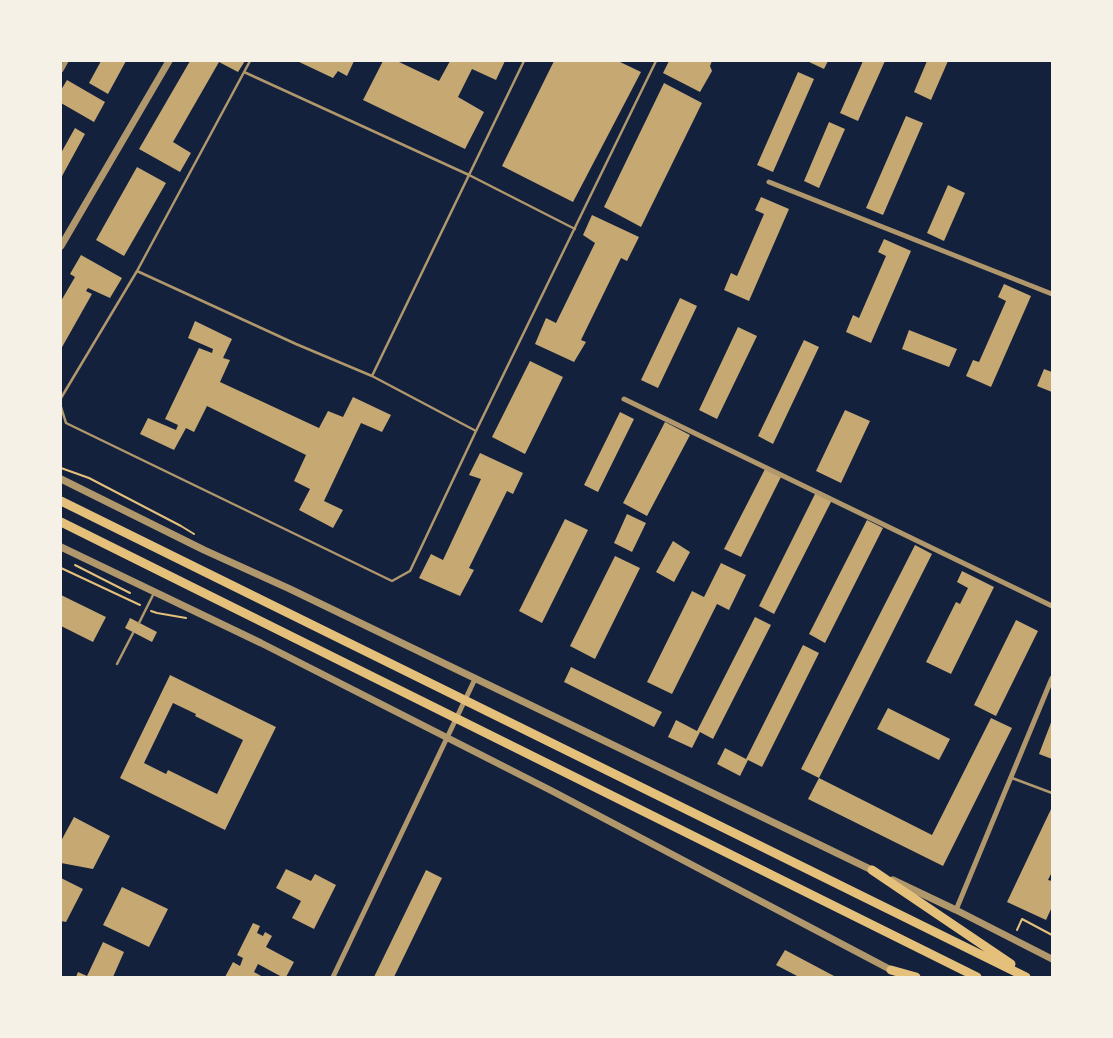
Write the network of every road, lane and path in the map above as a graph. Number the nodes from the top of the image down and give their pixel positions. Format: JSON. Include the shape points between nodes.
{"nodes":[{"id":1,"x":66,"y":61,"type":"edge"},
{"id":2,"x":169,"y":61,"type":"edge"},
{"id":3,"x":250,"y":61,"type":"edge"},
{"id":4,"x":524,"y":61,"type":"edge"},
{"id":5,"x":656,"y":61,"type":"edge"},
{"id":6,"x":61,"y":70,"type":"edge"},
{"id":7,"x":244,"y":72,"type":"junction"},
{"id":8,"x":469,"y":175,"type":"junction"},
{"id":9,"x":769,"y":182,"type":"dead end"},
{"id":10,"x":574,"y":229,"type":"junction"},
{"id":11,"x":61,"y":246,"type":"edge"},
{"id":12,"x":137,"y":270,"type":"junction"},
{"id":13,"x":1052,"y":294,"type":"edge"},
{"id":14,"x":372,"y":376,"type":"junction"},
{"id":15,"x":61,"y":398,"type":"edge"},
{"id":16,"x":624,"y":399,"type":"dead end"},
{"id":17,"x":61,"y":407,"type":"edge"},
{"id":18,"x":476,"y":431,"type":"junction"},
{"id":19,"x":61,"y":468,"type":"edge"},
{"id":20,"x":61,"y":479,"type":"edge"},
{"id":21,"x":61,"y":501,"type":"edge"},
{"id":22,"x":61,"y":522,"type":"edge"},
{"id":23,"x":194,"y":535,"type":"dead end"},
{"id":24,"x":61,"y":547,"type":"edge"},
{"id":25,"x":74,"y":564,"type":"dead end"},
{"id":26,"x":61,"y":568,"type":"edge"},
{"id":27,"x":154,"y":592,"type":"junction"},
{"id":28,"x":130,"y":593,"type":"dead end"},
{"id":29,"x":1052,"y":606,"type":"edge"},
{"id":30,"x":146,"y":608,"type":"junction"},
{"id":31,"x":193,"y":619,"type":"dead end"},
{"id":32,"x":139,"y":623,"type":"dead end"},
{"id":33,"x":133,"y":633,"type":"dead end"},
{"id":34,"x":117,"y":664,"type":"dead end"},
{"id":35,"x":1052,"y":678,"type":"edge"},
{"id":36,"x":475,"y":679,"type":"junction"},
{"id":37,"x":447,"y":739,"type":"junction"},
{"id":38,"x":1010,"y":778,"type":"junction"},
{"id":39,"x":1052,"y":793,"type":"edge"},
{"id":40,"x":872,"y":870,"type":"junction"},
{"id":41,"x":956,"y":910,"type":"junction"},
{"id":42,"x":1052,"y":958,"type":"edge"},
{"id":43,"x":891,"y":970,"type":"junction"},
{"id":44,"x":333,"y":977,"type":"edge"},
{"id":45,"x":904,"y":977,"type":"edge"},
{"id":46,"x":916,"y":977,"type":"edge"},
{"id":47,"x":977,"y":977,"type":"edge"},
{"id":48,"x":1028,"y":977,"type":"edge"}],
"edges":[{"from":1,"to":6,"type":"street"},
{"from":2,"to":11,"type":"street"},
{"from":3,"to":7,"type":"lane"},
{"from":4,"to":8,"type":"lane"},
{"from":5,"to":10,"type":"lane"},
{"from":7,"to":8,"type":"lane"},
{"from":7,"to":12,"type":"lane"},
{"from":8,"to":10,"type":"lane"},
{"from":8,"to":14,"type":"lane"},
{"from":9,"to":13,"type":"street"},
{"from":10,"to":18,"type":"lane"},
{"from":12,"to":14,"type":"lane"},
{"from":12,"to":15,"type":"lane"},
{"from":14,"to":18,"type":"lane"},
{"from":16,"to":29,"type":"street"},
{"from":17,"to":18,"type":"lane","via":[[66,424],[392,581],[410,571]]},
{"from":19,"to":23,"type":"path","via":[[89,478]]},
{"from":20,"to":36,"type":"street"},
{"from":21,"to":48,"type":"highway"},
{"from":22,"to":47,"type":"highway"},
{"from":24,"to":27,"type":"street"},
{"from":25,"to":28,"type":"path"},
{"from":26,"to":30,"type":"path"},
{"from":27,"to":30,"type":"lane"},
{"from":27,"to":37,"type":"street"},
{"from":30,"to":31,"type":"path"},
{"from":30,"to":32,"type":"lane"},
{"from":33,"to":34,"type":"lane"},
{"from":35,"to":38,"type":"street"},
{"from":36,"to":37,"type":"street"},
{"from":36,"to":40,"type":"street"},
{"from":37,"to":43,"type":"street"},
{"from":37,"to":44,"type":"street"},
{"from":38,"to":39,"type":"lane"},
{"from":38,"to":41,"type":"street"},
{"from":40,"to":41,"type":"street"},
{"from":40,"to":48,"type":"highway"},
{"from":41,"to":42,"type":"street"},
{"from":43,"to":45,"type":"street"},
{"from":43,"to":46,"type":"highway"}]}
